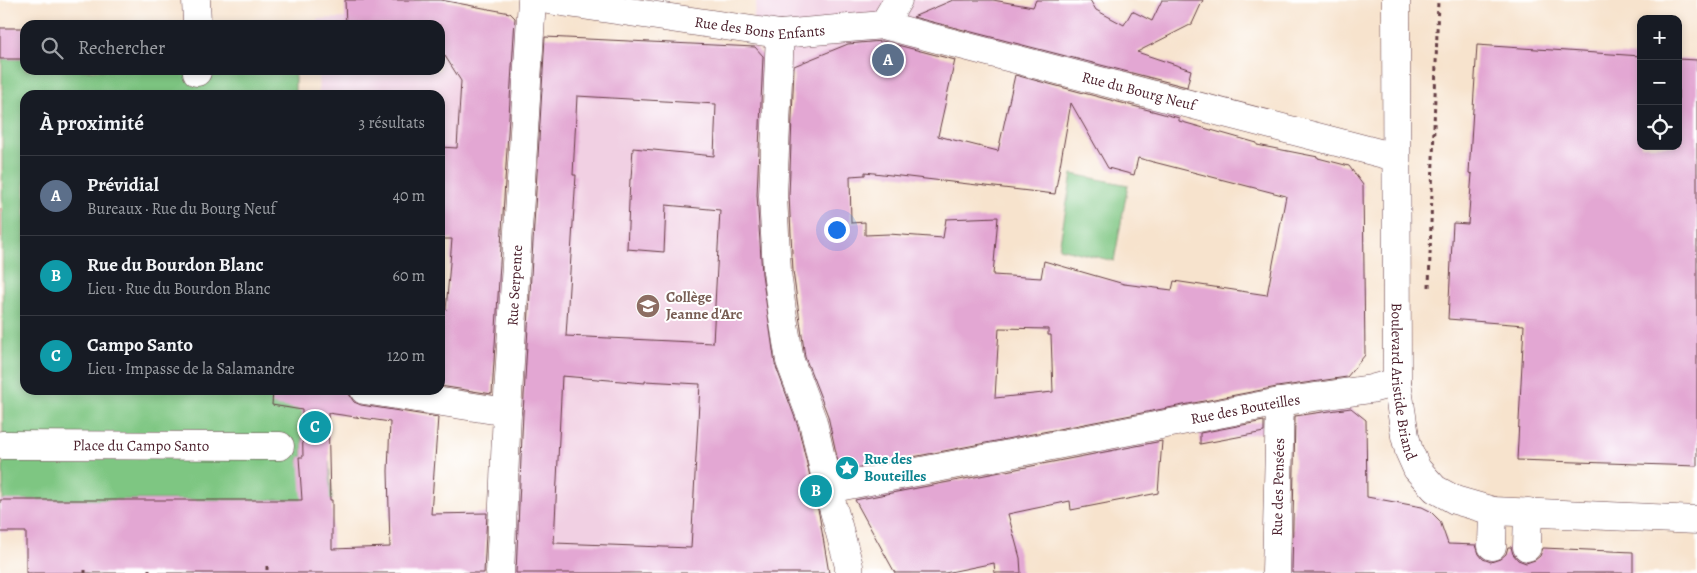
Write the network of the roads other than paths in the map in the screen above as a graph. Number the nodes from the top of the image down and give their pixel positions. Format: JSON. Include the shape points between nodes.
{"nodes":[{"id":1,"x":532,"y":0,"type":"edge"},
{"id":2,"x":548,"y":0,"type":"edge"},
{"id":3,"x":898,"y":0,"type":"edge"},
{"id":4,"x":1396,"y":0,"type":"edge"},
{"id":5,"x":883,"y":25,"type":"junction"},
{"id":6,"x":780,"y":34,"type":"junction"},
{"id":7,"x":1395,"y":156,"type":"junction"},
{"id":8,"x":1397,"y":382,"type":"junction"},
{"id":9,"x":396,"y":395,"type":"edge"},
{"id":10,"x":1280,"y":402,"type":"junction"},
{"id":11,"x":507,"y":412,"type":"junction"},
{"id":12,"x":2,"y":445,"type":"dead end"},
{"id":13,"x":280,"y":446,"type":"dead end"},
{"id":14,"x":828,"y":489,"type":"junction"},
{"id":15,"x":1493,"y":511,"type":"junction"},
{"id":16,"x":1528,"y":512,"type":"junction"},
{"id":17,"x":1697,"y":520,"type":"edge"},
{"id":18,"x":1492,"y":546,"type":"dead end"},
{"id":19,"x":1527,"y":547,"type":"dead end"},
{"id":20,"x":500,"y":573,"type":"edge"},
{"id":21,"x":849,"y":573,"type":"edge"},
{"id":22,"x":1276,"y":573,"type":"edge"}],
"edges":[{"from":1,"to":11,"type":"street","name":"Rue Serpente"},
{"from":2,"to":6,"type":"street","name":"Rue des Bons Enfants"},
{"from":3,"to":5,"type":"street"},
{"from":4,"to":7,"type":"street","name":"Boulevard Aristide Briand"},
{"from":5,"to":6,"type":"street","name":"Rue des Bons Enfants"},
{"from":5,"to":7,"type":"street","name":"Rue du Bourg Neuf"},
{"from":6,"to":14,"type":"street","via":[[773,196],[777,272],[790,360],[813,422]]},
{"from":7,"to":8,"type":"street","name":"Boulevard Aristide Briand"},
{"from":8,"to":10,"type":"street","name":"Rue des Bouteilles","via":[[1372,389]]},
{"from":8,"to":15,"type":"street","name":"Boulevard Aristide Briand","via":[[1404,436],[1417,469],[1435,489],[1455,500]]},
{"from":9,"to":11,"type":"street"},
{"from":10,"to":14,"type":"street","name":"Rue des Bouteilles"},
{"from":10,"to":22,"type":"street","name":"Rue des Pensées"},
{"from":11,"to":20,"type":"street","name":"Rue Serpente"},
{"from":12,"to":13,"type":"street","name":"Place du Campo Santo"},
{"from":14,"to":21,"type":"street","via":[[850,566]]},
{"from":15,"to":16,"type":"street","name":"Boulevard Aristide Briand"},
{"from":15,"to":18,"type":"street"},
{"from":16,"to":17,"type":"street","name":"Boulevard Aristide Briand"},
{"from":16,"to":19,"type":"street"}]}
